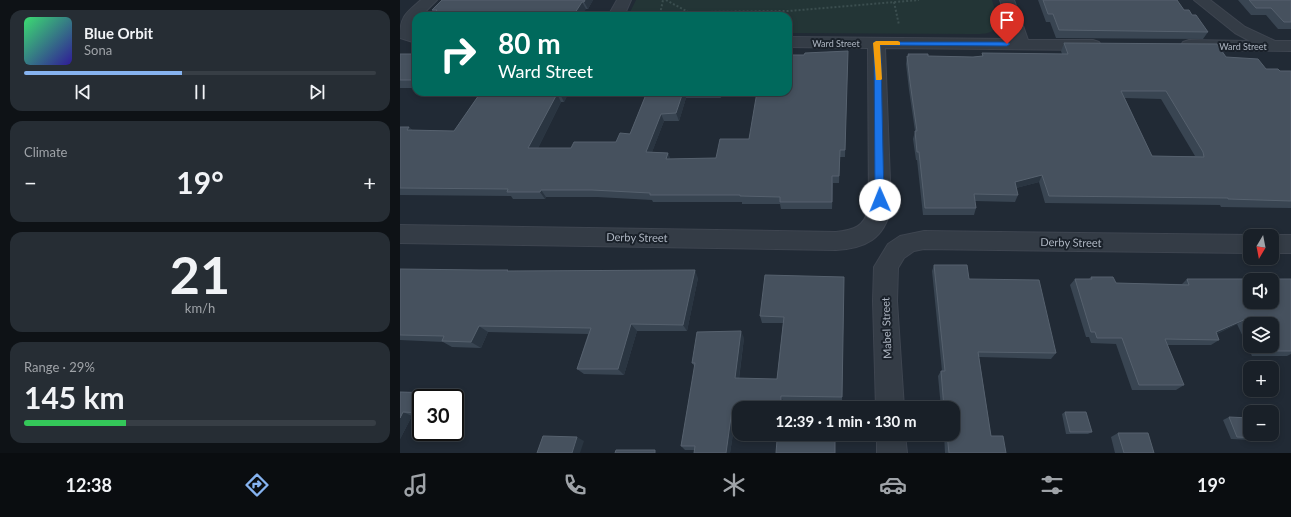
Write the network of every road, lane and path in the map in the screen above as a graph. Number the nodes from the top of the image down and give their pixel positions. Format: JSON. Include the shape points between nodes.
{"nodes":[{"id":1,"x":430,"y":0,"type":"edge"},
{"id":2,"x":624,"y":0,"type":"edge"},
{"id":3,"x":664,"y":0,"type":"edge"},
{"id":4,"x":919,"y":0,"type":"edge"},
{"id":5,"x":1007,"y":0,"type":"edge"},
{"id":6,"x":1201,"y":0,"type":"edge"},
{"id":7,"x":894,"y":2,"type":"junction"},
{"id":8,"x":416,"y":12,"type":"edge"},
{"id":9,"x":618,"y":12,"type":"edge"},
{"id":10,"x":661,"y":12,"type":"edge"},
{"id":11,"x":688,"y":12,"type":"edge"},
{"id":12,"x":701,"y":12,"type":"edge"},
{"id":13,"x":412,"y":17,"type":"edge"},
{"id":14,"x":411,"y":36,"type":"edge"},
{"id":15,"x":792,"y":42,"type":"edge"},
{"id":16,"x":876,"y":43,"type":"junction"},
{"id":17,"x":902,"y":43,"type":"junction"},
{"id":18,"x":1022,"y":44,"type":"junction"},
{"id":19,"x":1107,"y":45,"type":"edge"},
{"id":20,"x":1176,"y":45,"type":"edge"},
{"id":21,"x":1274,"y":46,"type":"junction"},
{"id":22,"x":1291,"y":46,"type":"edge"},
{"id":23,"x":1291,"y":53,"type":"edge"},
{"id":24,"x":400,"y":234,"type":"edge"},
{"id":25,"x":1243,"y":244,"type":"edge"},
{"id":26,"x":1279,"y":244,"type":"edge"},
{"id":27,"x":1291,"y":244,"type":"edge"},
{"id":28,"x":896,"y":252,"type":"joint"},
{"id":29,"x":890,"y":401,"type":"edge"},
{"id":30,"x":891,"y":441,"type":"edge"},
{"id":31,"x":892,"y":453,"type":"edge"}],
"edges":[{"from":1,"to":8,"type":"street"},
{"from":2,"to":9,"type":"street"},
{"from":3,"to":10,"type":"path"},
{"from":3,"to":11,"type":"path"},
{"from":4,"to":7,"type":"path"},
{"from":5,"to":18,"type":"street"},
{"from":6,"to":21,"type":"street","via":[[1240,30]]},
{"from":7,"to":12,"type":"path","via":[[789,11]]},
{"from":7,"to":17,"type":"path"},
{"from":13,"to":14,"type":"street","via":[[405,28]]},
{"from":15,"to":16,"type":"street","name":"Ward Street"},
{"from":16,"to":17,"type":"street","name":"Ward Street"},
{"from":16,"to":24,"type":"street","name":"Derby Street","via":[[880,208],[878,220],[871,230],[861,236],[836,241]]},
{"from":17,"to":18,"type":"street","name":"Ward Street"},
{"from":18,"to":19,"type":"street","name":"Ward Street"},
{"from":20,"to":21,"type":"street","name":"Ward Street"},
{"from":21,"to":22,"type":"street","name":"Ward Street"},
{"from":21,"to":23,"type":"street"},
{"from":25,"to":28,"type":"street","name":"Derby Street","via":[[924,240],[908,243]]},
{"from":26,"to":27,"type":"street"},
{"from":28,"to":29,"type":"street","name":"Mabel Street","via":[[885,273]]},
{"from":30,"to":31,"type":"street"}]}
